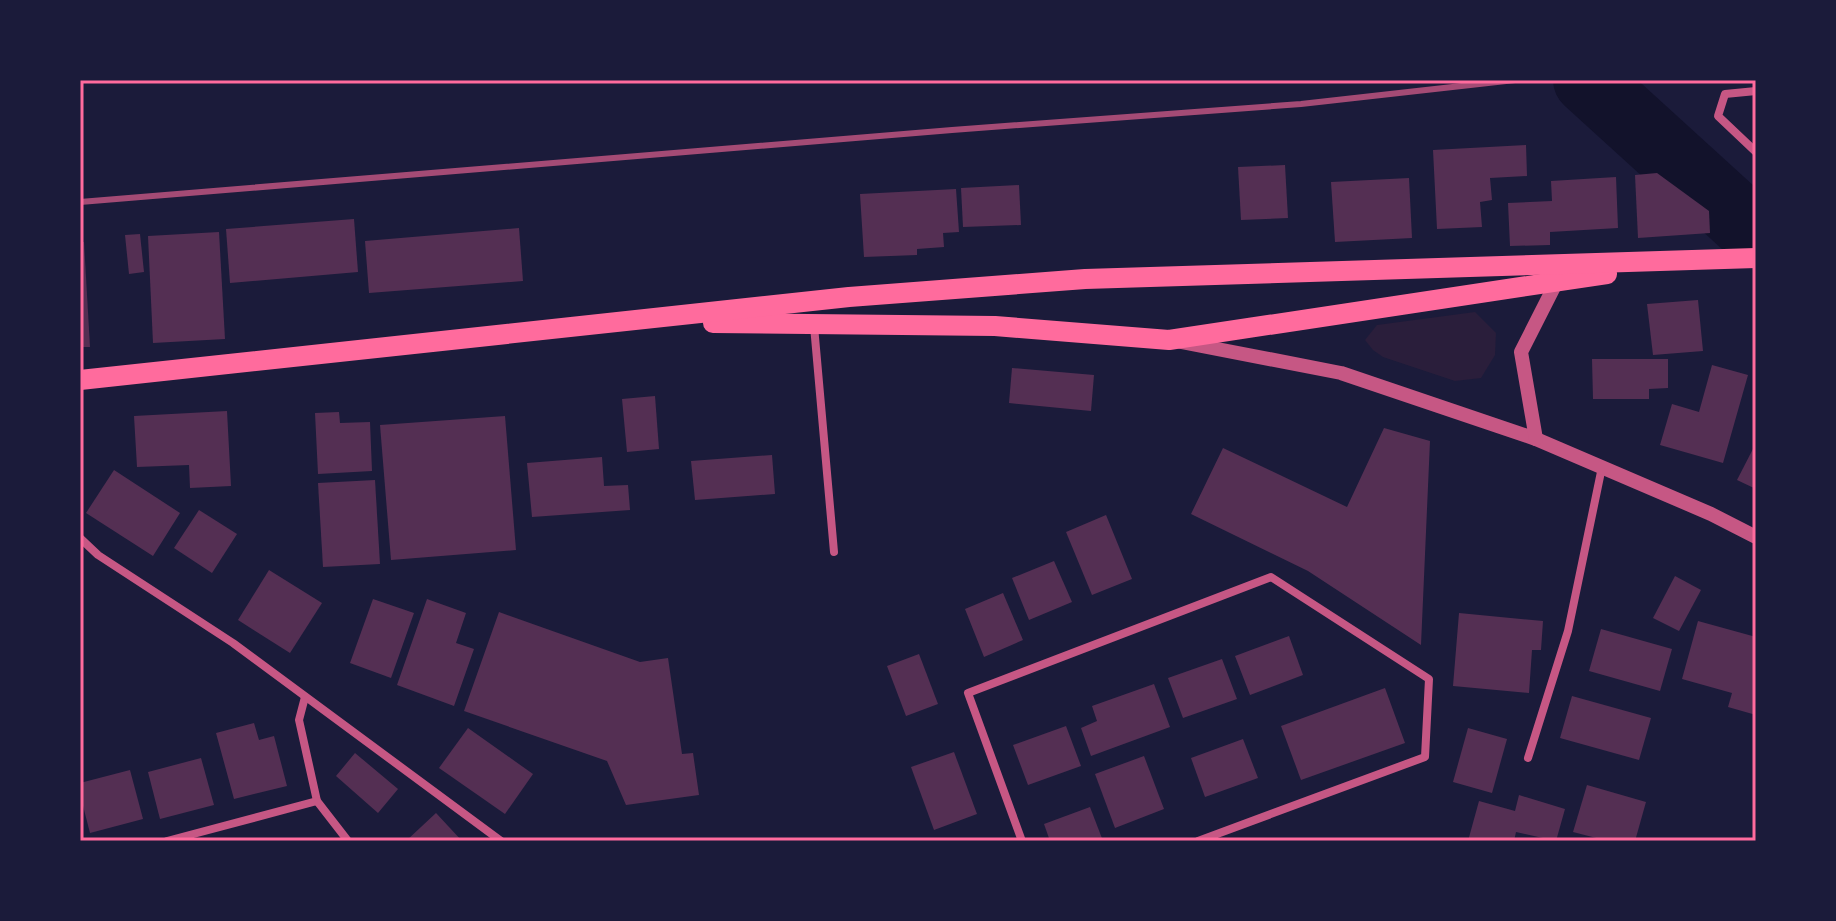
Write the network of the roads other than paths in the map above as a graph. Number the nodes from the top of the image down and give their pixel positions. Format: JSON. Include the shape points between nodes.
{"nodes":[{"id":1,"x":1756,"y":91,"type":"edge"},
{"id":2,"x":1756,"y":152,"type":"edge"},
{"id":3,"x":1756,"y":258,"type":"edge"},
{"id":4,"x":1683,"y":261,"type":"junction"},
{"id":5,"x":1556,"y":283,"type":"junction"},
{"id":6,"x":621,"y":322,"type":"junction"},
{"id":7,"x":814,"y":324,"type":"junction"},
{"id":8,"x":1169,"y":340,"type":"junction"},
{"id":9,"x":80,"y":380,"type":"edge"},
{"id":10,"x":1536,"y":439,"type":"junction"},
{"id":11,"x":1602,"y":467,"type":"junction"},
{"id":12,"x":1756,"y":537,"type":"edge"},
{"id":13,"x":80,"y":538,"type":"edge"},
{"id":14,"x":834,"y":552,"type":"dead end"},
{"id":15,"x":305,"y":697,"type":"junction"},
{"id":16,"x":1528,"y":758,"type":"dead end"},
{"id":17,"x":317,"y":801,"type":"junction"},
{"id":18,"x":1219,"y":837,"type":"edge"},
{"id":19,"x":167,"y":841,"type":"edge"},
{"id":20,"x":348,"y":841,"type":"edge"},
{"id":21,"x":501,"y":841,"type":"edge"},
{"id":22,"x":1022,"y":841,"type":"edge"},
{"id":23,"x":1198,"y":841,"type":"edge"}],
"edges":[{"from":1,"to":2,"type":"street","via":[[1725,94],[1718,116]]},
{"from":3,"to":4,"type":"main road"},
{"from":4,"to":5,"type":"main road"},
{"from":4,"to":6,"type":"main road","via":[[1085,279]]},
{"from":5,"to":8,"type":"main road"},
{"from":5,"to":10,"type":"street","via":[[1521,352]]},
{"from":6,"to":7,"type":"main road"},
{"from":6,"to":9,"type":"main road"},
{"from":7,"to":8,"type":"main road","via":[[995,326]]},
{"from":7,"to":14,"type":"street"},
{"from":8,"to":10,"type":"street","via":[[1341,373]]},
{"from":10,"to":11,"type":"street"},
{"from":11,"to":12,"type":"street"},
{"from":11,"to":16,"type":"street","via":[[1568,631]]},
{"from":13,"to":15,"type":"street"},
{"from":15,"to":17,"type":"street","via":[[299,720]]},
{"from":15,"to":21,"type":"street"},
{"from":17,"to":19,"type":"street"},
{"from":17,"to":20,"type":"street"},
{"from":18,"to":22,"type":"street","via":[[1425,757],[1429,679],[1271,577],[968,693]]},
{"from":18,"to":23,"type":"street"}]}
